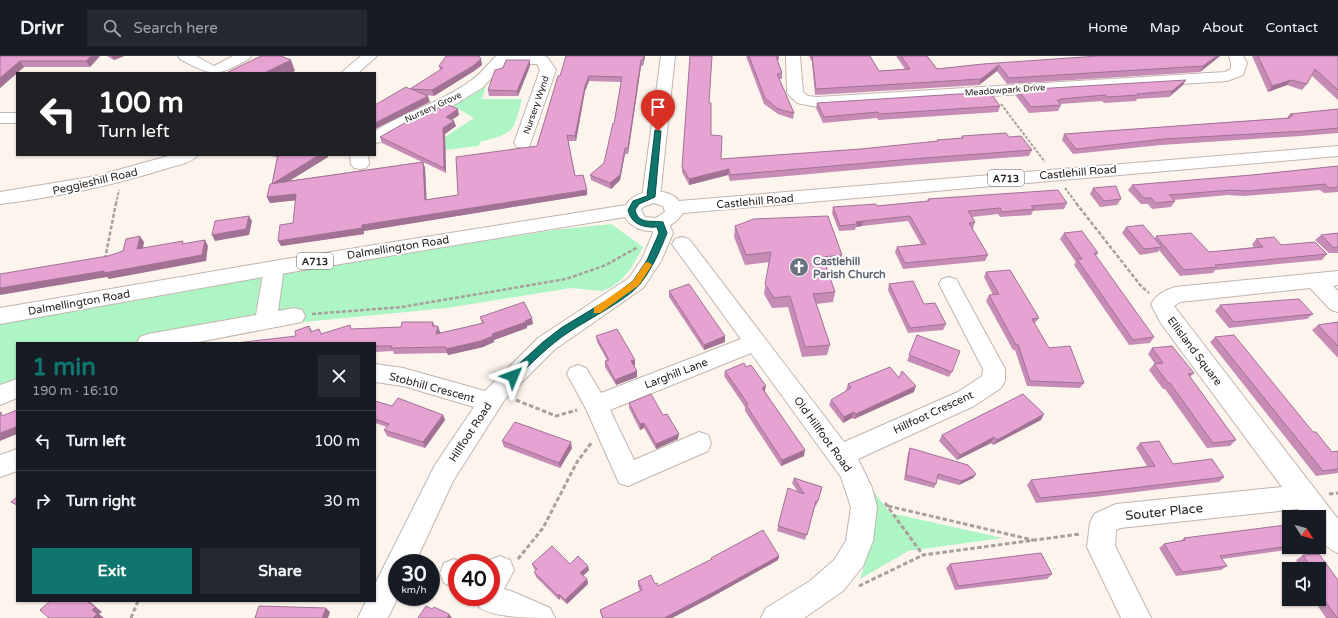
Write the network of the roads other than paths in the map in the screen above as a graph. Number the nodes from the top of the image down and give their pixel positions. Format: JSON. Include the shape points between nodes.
{"nodes":[{"id":1,"x":185,"y":56,"type":"edge"},
{"id":2,"x":244,"y":56,"type":"edge"},
{"id":3,"x":370,"y":56,"type":"edge"},
{"id":4,"x":668,"y":56,"type":"edge"},
{"id":5,"x":793,"y":56,"type":"edge"},
{"id":6,"x":1236,"y":56,"type":"edge"},
{"id":7,"x":503,"y":58,"type":"edge"},
{"id":8,"x":213,"y":72,"type":"edge"},
{"id":9,"x":217,"y":72,"type":"edge"},
{"id":10,"x":351,"y":72,"type":"edge"},
{"id":11,"x":0,"y":118,"type":"edge"},
{"id":12,"x":16,"y":118,"type":"edge"},
{"id":13,"x":376,"y":137,"type":"edge"},
{"id":14,"x":523,"y":143,"type":"dead end"},
{"id":15,"x":1338,"y":151,"type":"edge"},
{"id":16,"x":186,"y":156,"type":"edge"},
{"id":17,"x":651,"y":197,"type":"junction"},
{"id":18,"x":0,"y":198,"type":"edge"},
{"id":19,"x":632,"y":210,"type":"junction"},
{"id":20,"x":670,"y":227,"type":"junction"},
{"id":21,"x":274,"y":268,"type":"junction"},
{"id":22,"x":1338,"y":278,"type":"edge"},
{"id":23,"x":1315,"y":281,"type":"junction"},
{"id":24,"x":948,"y":284,"type":"dead end"},
{"id":25,"x":1338,"y":304,"type":"edge"},
{"id":26,"x":0,"y":316,"type":"edge"},
{"id":27,"x":294,"y":316,"type":"road end"},
{"id":28,"x":266,"y":320,"type":"junction"},
{"id":29,"x":153,"y":342,"type":"edge"},
{"id":30,"x":756,"y":342,"type":"junction"},
{"id":31,"x":376,"y":373,"type":"edge"},
{"id":32,"x":578,"y":374,"type":"dead end"},
{"id":33,"x":16,"y":388,"type":"edge"},
{"id":34,"x":0,"y":396,"type":"edge"},
{"id":35,"x":493,"y":397,"type":"junction"},
{"id":36,"x":596,"y":405,"type":"junction"},
{"id":37,"x":699,"y":443,"type":"dead end"},
{"id":38,"x":840,"y":455,"type":"junction"},
{"id":39,"x":16,"y":460,"type":"edge"},
{"id":40,"x":0,"y":466,"type":"edge"},
{"id":41,"x":1305,"y":496,"type":"junction"},
{"id":42,"x":1338,"y":540,"type":"edge"},
{"id":43,"x":405,"y":554,"type":"edge"},
{"id":44,"x":388,"y":588,"type":"edge"},
{"id":45,"x":500,"y":602,"type":"edge"},
{"id":46,"x":373,"y":618,"type":"edge"},
{"id":47,"x":540,"y":618,"type":"edge"},
{"id":48,"x":776,"y":618,"type":"edge"},
{"id":49,"x":1136,"y":618,"type":"edge"}],
"edges":[{"from":1,"to":8,"type":"street"},
{"from":2,"to":9,"type":"street"},
{"from":3,"to":10,"type":"street"},
{"from":4,"to":17,"type":"street"},
{"from":5,"to":6,"type":"street","name":"Meadowpark Drive","via":[[796,93],[803,100],[817,102],[1227,76],[1238,72],[1239,63]]},
{"from":7,"to":13,"type":"street","name":"Nursery Grove","via":[[476,85],[448,102],[396,124]]},
{"from":7,"to":14,"type":"street","name":"Nursery Wynd","via":[[542,60],[548,70]]},
{"from":11,"to":12,"type":"street"},
{"from":15,"to":20,"type":"street","name":"Castlehill Road","number":"A713","via":[[1054,174]]},
{"from":16,"to":18,"type":"street","name":"Peggieshill Road","via":[[122,176]]},
{"from":17,"to":19,"type":"street","number":"A713","via":[[636,203]]},
{"from":17,"to":20,"type":"street","via":[[666,200]]},
{"from":19,"to":20,"type":"street","number":"A713","via":[[633,217],[640,222]]},
{"from":19,"to":21,"type":"street","name":"Dalmellington Road","number":"A713"},
{"from":20,"to":30,"type":"street","name":"Old Hillfoot Road"},
{"from":20,"to":35,"type":"street","name":"Hillfoot Road","via":[[636,283],[546,344]]},
{"from":21,"to":26,"type":"street","name":"Dalmellington Road","number":"A713"},
{"from":21,"to":28,"type":"street"},
{"from":22,"to":23,"type":"street","name":"Ellisland Square"},
{"from":23,"to":25,"type":"street"},
{"from":23,"to":41,"type":"street","name":"Ellisland Square","via":[[1175,295],[1162,304],[1168,316]]},
{"from":24,"to":38,"type":"street","name":"Hillfoot Crescent","via":[[994,369],[993,381],[966,399]]},
{"from":27,"to":28,"type":"street"},
{"from":28,"to":29,"type":"street"},
{"from":30,"to":36,"type":"street","name":"Larghill Lane"},
{"from":30,"to":38,"type":"street","name":"Old Hillfoot Road"},
{"from":31,"to":35,"type":"street","name":"Stobhill Crescent"},
{"from":32,"to":36,"type":"street"},
{"from":33,"to":34,"type":"street"},
{"from":35,"to":43,"type":"street","name":"Hillfoot Road","via":[[444,473]]},
{"from":36,"to":37,"type":"street","via":[[628,475]]},
{"from":38,"to":48,"type":"street","name":"Old Hillfoot Road","via":[[852,470],[864,506],[862,538],[853,560],[832,583]]},
{"from":39,"to":40,"type":"street"},
{"from":41,"to":42,"type":"street","name":"Ellisland Square"},
{"from":41,"to":49,"type":"street","name":"Souter Place","via":[[1116,516],[1103,523],[1101,547]]},
{"from":44,"to":46,"type":"street"},
{"from":45,"to":47,"type":"street","via":[[516,606]]}]}
